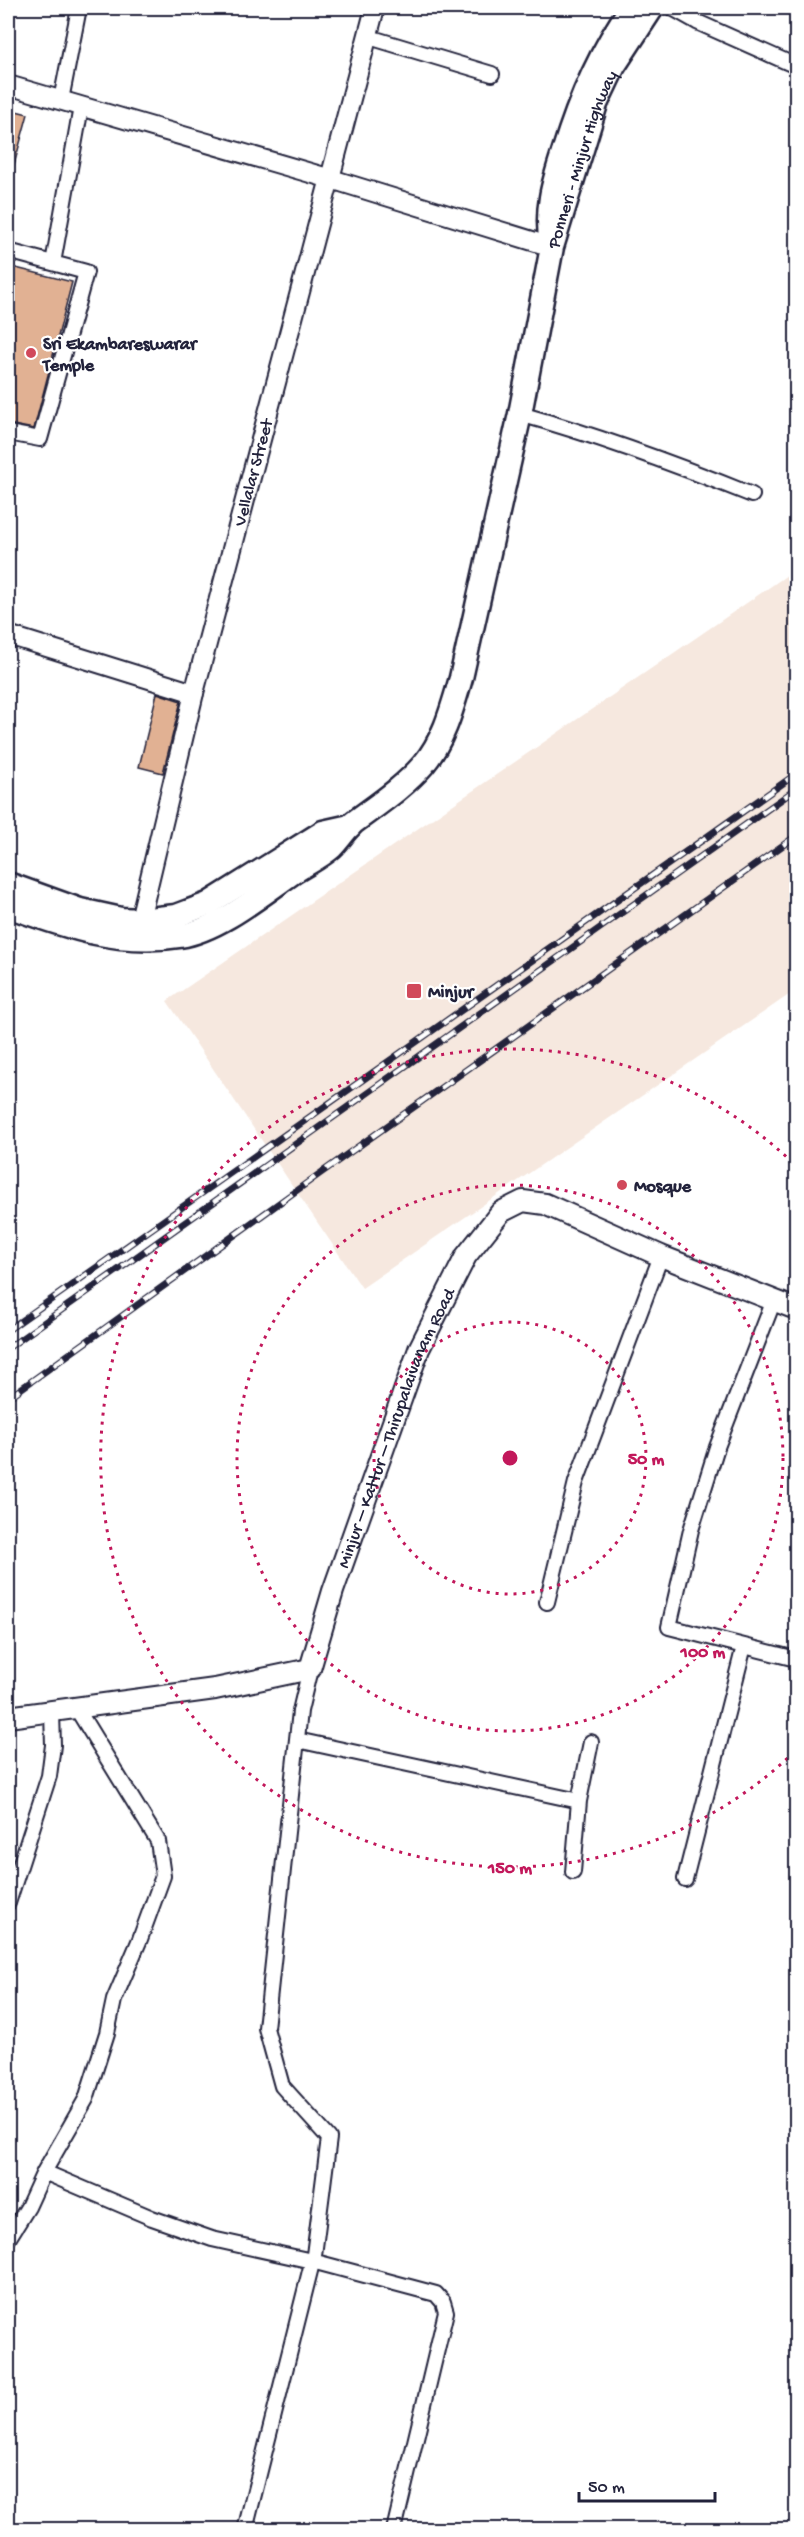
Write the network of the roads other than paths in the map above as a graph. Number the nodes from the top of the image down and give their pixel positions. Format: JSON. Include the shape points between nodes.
{"nodes":[{"id":1,"x":79,"y":8,"type":"edge"},
{"id":2,"x":375,"y":8,"type":"edge"},
{"id":3,"x":631,"y":8,"type":"edge"},
{"id":4,"x":652,"y":8,"type":"edge"},
{"id":5,"x":672,"y":8,"type":"edge"},
{"id":6,"x":369,"y":37,"type":"junction"},
{"id":7,"x":796,"y":66,"type":"edge"},
{"id":8,"x":492,"y":75,"type":"dead end"},
{"id":9,"x":8,"y":85,"type":"edge"},
{"id":10,"x":61,"y":100,"type":"junction"},
{"id":11,"x":81,"y":107,"type":"junction"},
{"id":12,"x":331,"y":179,"type":"junction"},
{"id":13,"x":552,"y":247,"type":"junction"},
{"id":14,"x":8,"y":251,"type":"edge"},
{"id":15,"x":53,"y":263,"type":"junction"},
{"id":16,"x":520,"y":414,"type":"junction"},
{"id":17,"x":8,"y":433,"type":"edge"},
{"id":18,"x":752,"y":495,"type":"dead end"},
{"id":19,"x":8,"y":635,"type":"edge"},
{"id":20,"x":194,"y":693,"type":"junction"},
{"id":21,"x":8,"y":884,"type":"edge"},
{"id":22,"x":8,"y":906,"type":"edge"},
{"id":23,"x":138,"y":930,"type":"junction"},
{"id":24,"x":662,"y":1256,"type":"junction"},
{"id":25,"x":774,"y":1300,"type":"junction"},
{"id":26,"x":796,"y":1309,"type":"edge"},
{"id":27,"x":547,"y":1602,"type":"dead end"},
{"id":28,"x":744,"y":1646,"type":"junction"},
{"id":29,"x":796,"y":1659,"type":"edge"},
{"id":30,"x":310,"y":1669,"type":"junction"},
{"id":31,"x":77,"y":1709,"type":"junction"},
{"id":32,"x":52,"y":1713,"type":"junction"},
{"id":33,"x":8,"y":1718,"type":"edge"},
{"id":34,"x":297,"y":1740,"type":"junction"},
{"id":35,"x":591,"y":1742,"type":"dead end"},
{"id":36,"x":579,"y":1801,"type":"junction"},
{"id":37,"x":573,"y":1872,"type":"dead end"},
{"id":38,"x":685,"y":1879,"type":"dead end"},
{"id":39,"x":8,"y":1903,"type":"edge"},
{"id":40,"x":45,"y":2172,"type":"junction"},
{"id":41,"x":8,"y":2239,"type":"edge"},
{"id":42,"x":312,"y":2261,"type":"junction"},
{"id":43,"x":245,"y":2529,"type":"edge"},
{"id":44,"x":394,"y":2529,"type":"edge"}],
"edges":[{"from":1,"to":10,"type":"street"},
{"from":2,"to":6,"type":"street","name":"Vellalar Street"},
{"from":3,"to":13,"type":"main road","name":"Ponneri - Minjur Highway","via":[[591,74],[571,125],[548,212]]},
{"from":4,"to":13,"type":"main road","name":"Ponneri - Minjur Highway","via":[[620,56],[596,104]]},
{"from":5,"to":7,"type":"street"},
{"from":6,"to":8,"type":"street"},
{"from":6,"to":12,"type":"street","name":"Vellalar Street"},
{"from":9,"to":10,"type":"street"},
{"from":10,"to":11,"type":"street"},
{"from":11,"to":12,"type":"street"},
{"from":11,"to":15,"type":"street"},
{"from":12,"to":13,"type":"street"},
{"from":12,"to":20,"type":"street","name":"Vellalar Street"},
{"from":13,"to":16,"type":"main road"},
{"from":14,"to":15,"type":"street"},
{"from":15,"to":17,"type":"street","via":[[86,272],[40,439]]},
{"from":16,"to":18,"type":"street","via":[[601,437]]},
{"from":16,"to":23,"type":"main road","via":[[451,714],[424,764],[350,826],[331,848],[226,917],[183,936]]},
{"from":19,"to":20,"type":"street"},
{"from":20,"to":23,"type":"street","name":"Vellalar Street"},
{"from":21,"to":23,"type":"main road"},
{"from":22,"to":23,"type":"main road","via":[[79,931]]},
{"from":24,"to":25,"type":"main road","name":"Minjur – Kattur – Thirupalaivanam Road"},
{"from":24,"to":27,"type":"street","via":[[576,1482]]},
{"from":24,"to":30,"type":"main road","name":"Minjur – Kattur – Thirupalaivanam Road","via":[[545,1204],[523,1202],[501,1212],[466,1256],[418,1348],[333,1591]]},
{"from":25,"to":26,"type":"main road","name":"Minjur – Kattur – Thirupalaivanam Road"},
{"from":25,"to":28,"type":"street","via":[[717,1447],[691,1530],[669,1627]]},
{"from":28,"to":29,"type":"street"},
{"from":28,"to":38,"type":"street"},
{"from":30,"to":31,"type":"main road","via":[[215,1689]]},
{"from":30,"to":34,"type":"street"},
{"from":31,"to":32,"type":"main road"},
{"from":31,"to":40,"type":"street","via":[[158,1841],[163,1876],[114,2000],[86,2099]]},
{"from":32,"to":33,"type":"main road"},
{"from":32,"to":39,"type":"street","via":[[49,1776]]},
{"from":34,"to":36,"type":"street"},
{"from":34,"to":42,"type":"street","via":[[266,2028],[282,2086],[329,2138]]},
{"from":35,"to":36,"type":"street"},
{"from":36,"to":37,"type":"street"},
{"from":40,"to":41,"type":"street"},
{"from":40,"to":42,"type":"street","via":[[94,2195],[212,2239]]},
{"from":42,"to":43,"type":"street"},
{"from":42,"to":44,"type":"street","via":[[436,2294],[443,2302],[446,2312]]}]}
